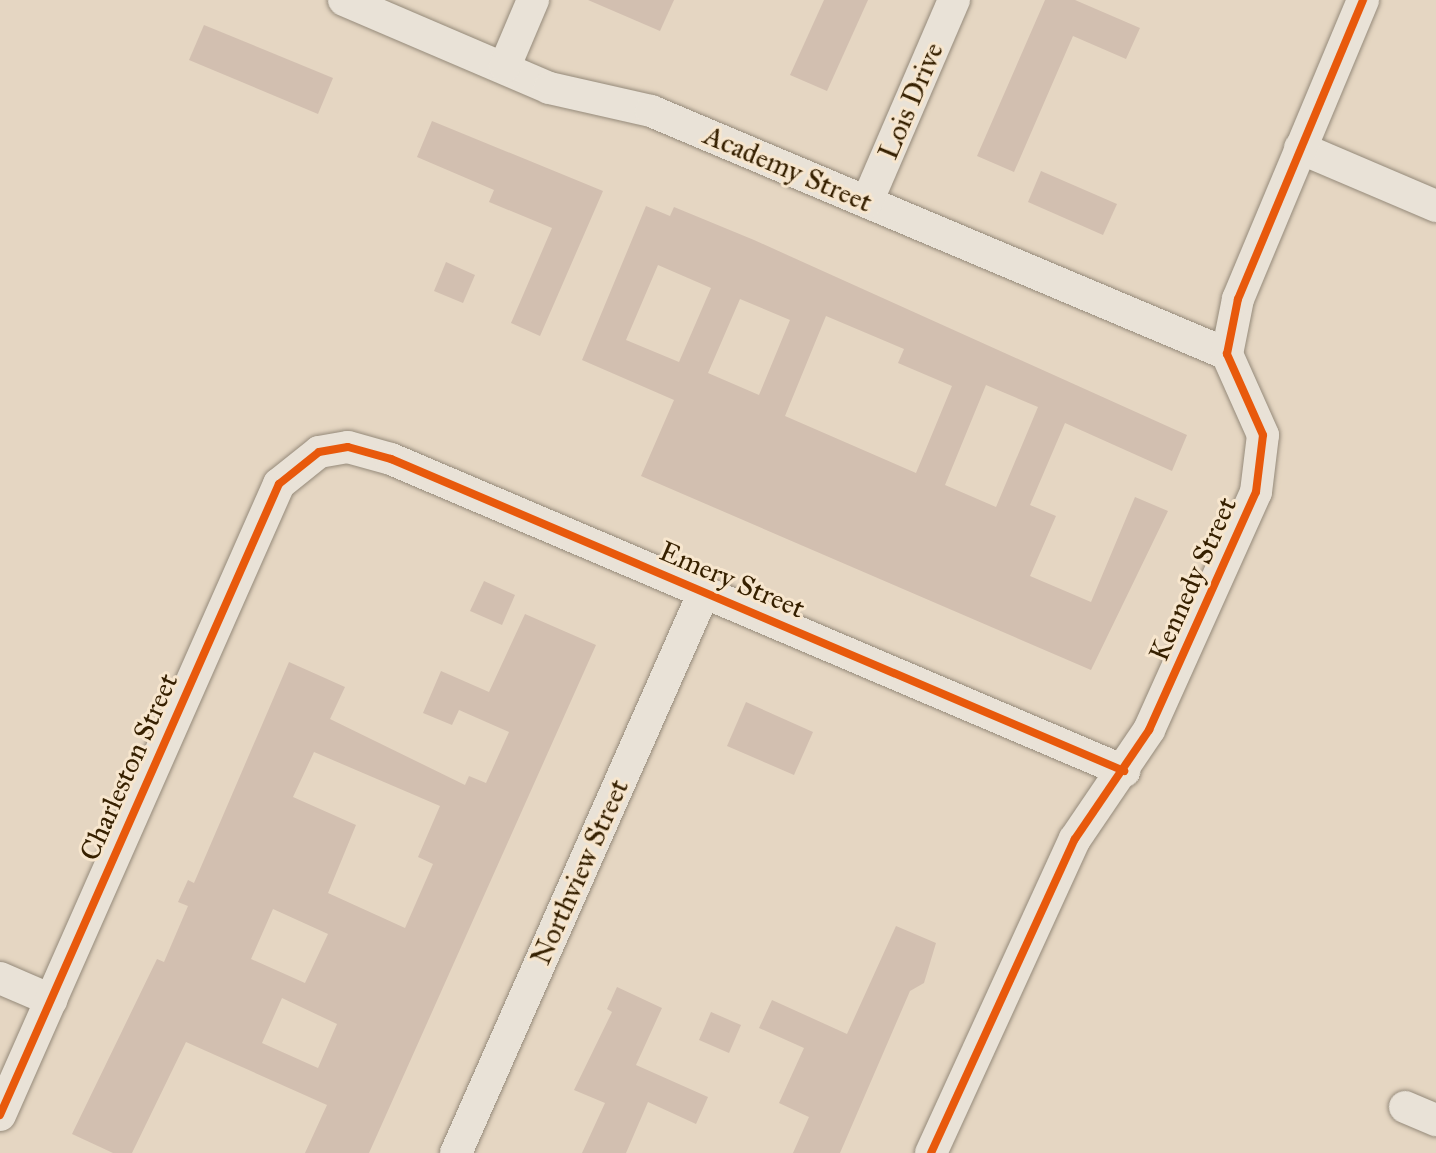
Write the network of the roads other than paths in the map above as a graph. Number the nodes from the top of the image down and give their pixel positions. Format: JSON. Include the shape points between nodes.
{"nodes":[{"id":1,"x":344,"y":0,"type":"edge"},
{"id":2,"x":533,"y":0,"type":"edge"},
{"id":3,"x":954,"y":0,"type":"edge"},
{"id":4,"x":1363,"y":0,"type":"edge"},
{"id":5,"x":505,"y":66,"type":"junction"},
{"id":6,"x":1300,"y":148,"type":"junction"},
{"id":7,"x":867,"y":202,"type":"junction"},
{"id":8,"x":1436,"y":206,"type":"edge"},
{"id":9,"x":1227,"y":354,"type":"junction"},
{"id":10,"x":319,"y":452,"type":"joint"},
{"id":11,"x":704,"y":592,"type":"junction"},
{"id":12,"x":1124,"y":771,"type":"junction"},
{"id":13,"x":0,"y":978,"type":"edge"},
{"id":14,"x":51,"y":1000,"type":"junction"},
{"id":15,"x":1405,"y":1107,"type":"dead end"},
{"id":16,"x":0,"y":1115,"type":"edge"},
{"id":17,"x":1436,"y":1120,"type":"edge"},
{"id":18,"x":456,"y":1153,"type":"edge"},
{"id":19,"x":931,"y":1153,"type":"edge"}],
"edges":[{"from":1,"to":5,"type":"street","name":"Academy Street"},
{"from":2,"to":5,"type":"street"},
{"from":3,"to":7,"type":"street","name":"Lois Drive"},
{"from":4,"to":6,"type":"street"},
{"from":5,"to":7,"type":"street","name":"Academy Street","via":[[549,88],[651,111]]},
{"from":6,"to":8,"type":"street"},
{"from":6,"to":9,"type":"street","via":[[1238,299]]},
{"from":7,"to":9,"type":"street","name":"Academy Street"},
{"from":9,"to":12,"type":"street","name":"Kennedy Street","via":[[1263,435],[1261,474],[1173,677]]},
{"from":10,"to":11,"type":"street","name":"Emery Street","via":[[348,447],[380,455]]},
{"from":10,"to":14,"type":"street","name":"Charleston Street","via":[[279,484]]},
{"from":11,"to":12,"type":"street","name":"Emery Street"},
{"from":11,"to":18,"type":"street","name":"Northview Street"},
{"from":12,"to":19,"type":"street","name":"Kennedy Street","via":[[1075,839]]},
{"from":13,"to":14,"type":"street"},
{"from":14,"to":16,"type":"street","name":"Charleston Street"},
{"from":15,"to":17,"type":"street"}]}
